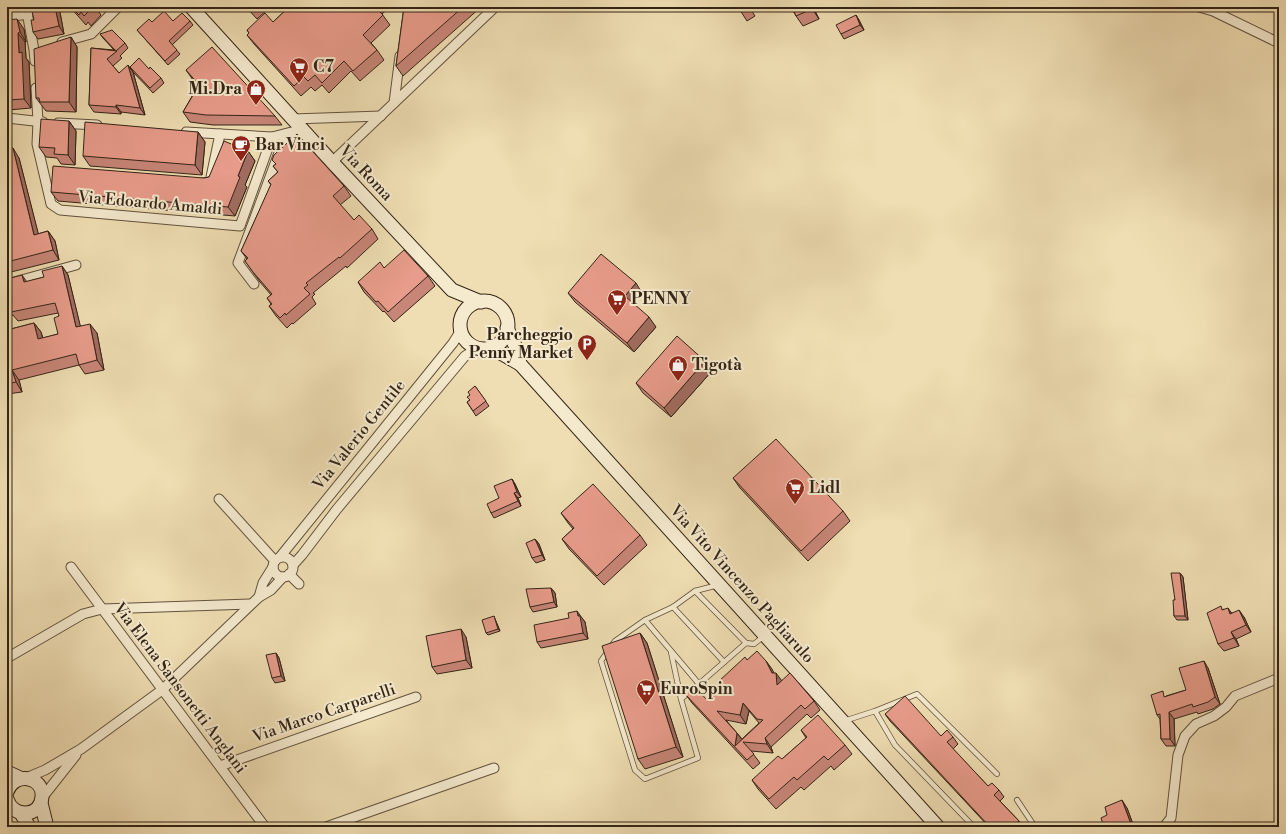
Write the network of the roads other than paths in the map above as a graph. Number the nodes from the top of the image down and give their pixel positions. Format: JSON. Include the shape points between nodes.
{"nodes":[{"id":1,"x":118,"y":7,"type":"edge"},
{"id":2,"x":191,"y":7,"type":"edge"},
{"id":3,"x":1199,"y":7,"type":"edge"},
{"id":4,"x":491,"y":8,"type":"edge"},
{"id":5,"x":27,"y":11,"type":"edge"},
{"id":6,"x":7,"y":17,"type":"edge"},
{"id":7,"x":1279,"y":43,"type":"edge"},
{"id":8,"x":56,"y":44,"type":"edge"},
{"id":9,"x":401,"y":48,"type":"edge"},
{"id":10,"x":394,"y":103,"type":"junction"},
{"id":11,"x":381,"y":116,"type":"junction"},
{"id":12,"x":7,"y":118,"type":"edge"},
{"id":13,"x":293,"y":119,"type":"junction"},
{"id":14,"x":38,"y":121,"type":"junction"},
{"id":15,"x":109,"y":126,"type":"edge"},
{"id":16,"x":302,"y":129,"type":"junction"},
{"id":17,"x":180,"y":131,"type":"edge"},
{"id":18,"x":220,"y":134,"type":"junction"},
{"id":19,"x":286,"y":134,"type":"junction"},
{"id":20,"x":272,"y":137,"type":"junction"},
{"id":21,"x":332,"y":162,"type":"junction"},
{"id":22,"x":203,"y":181,"type":"edge"},
{"id":23,"x":76,"y":265,"type":"dead end"},
{"id":24,"x":7,"y":284,"type":"edge"},
{"id":25,"x":254,"y":284,"type":"edge"},
{"id":26,"x":452,"y":290,"type":"junction"},
{"id":27,"x":480,"y":302,"type":"junction"},
{"id":28,"x":462,"y":316,"type":"junction"},
{"id":29,"x":507,"y":328,"type":"junction"},
{"id":30,"x":460,"y":332,"type":"junction"},
{"id":31,"x":477,"y":348,"type":"junction"},
{"id":32,"x":492,"y":348,"type":"junction"},
{"id":33,"x":520,"y":364,"type":"junction"},
{"id":34,"x":219,"y":499,"type":"dead end"},
{"id":35,"x":276,"y":562,"type":"junction"},
{"id":36,"x":292,"y":565,"type":"junction"},
{"id":37,"x":71,"y":567,"type":"dead end"},
{"id":38,"x":286,"y":576,"type":"junction"},
{"id":39,"x":299,"y":584,"type":"dead end"},
{"id":40,"x":719,"y":584,"type":"junction"},
{"id":41,"x":694,"y":591,"type":"junction"},
{"id":42,"x":259,"y":597,"type":"junction"},
{"id":43,"x":250,"y":604,"type":"junction"},
{"id":44,"x":673,"y":607,"type":"junction"},
{"id":45,"x":102,"y":609,"type":"junction"},
{"id":46,"x":645,"y":620,"type":"junction"},
{"id":47,"x":765,"y":635,"type":"junction"},
{"id":48,"x":746,"y":643,"type":"junction"},
{"id":49,"x":671,"y":650,"type":"junction"},
{"id":50,"x":7,"y":658,"type":"edge"},
{"id":51,"x":724,"y":662,"type":"junction"},
{"id":52,"x":1279,"y":678,"type":"edge"},
{"id":53,"x":698,"y":684,"type":"junction"},
{"id":54,"x":162,"y":690,"type":"junction"},
{"id":55,"x":416,"y":697,"type":"dead end"},
{"id":56,"x":681,"y":699,"type":"junction"},
{"id":57,"x":875,"y":711,"type":"junction"},
{"id":58,"x":843,"y":721,"type":"junction"},
{"id":59,"x":81,"y":749,"type":"junction"},
{"id":60,"x":220,"y":766,"type":"junction"},
{"id":61,"x":494,"y":768,"type":"dead end"},
{"id":62,"x":7,"y":772,"type":"edge"},
{"id":63,"x":997,"y":774,"type":"dead end"},
{"id":64,"x":23,"y":778,"type":"junction"},
{"id":65,"x":7,"y":790,"type":"edge"},
{"id":66,"x":7,"y":799,"type":"edge"},
{"id":67,"x":41,"y":800,"type":"junction"},
{"id":68,"x":1017,"y":800,"type":"dead end"},
{"id":69,"x":14,"y":813,"type":"edge"},
{"id":70,"x":29,"y":827,"type":"edge"},
{"id":71,"x":47,"y":827,"type":"edge"},
{"id":72,"x":265,"y":827,"type":"edge"},
{"id":73,"x":326,"y":827,"type":"edge"},
{"id":74,"x":938,"y":827,"type":"edge"},
{"id":75,"x":974,"y":827,"type":"edge"},
{"id":76,"x":1035,"y":827,"type":"edge"},
{"id":77,"x":1164,"y":827,"type":"edge"}],
"edges":[{"from":1,"to":8,"type":"street","via":[[91,34]]},
{"from":2,"to":13,"type":"street","name":"Via Roma"},
{"from":3,"to":7,"type":"street","via":[[1213,11]]},
{"from":4,"to":10,"type":"street"},
{"from":5,"to":6,"type":"street"},
{"from":5,"to":14,"type":"street","name":"Via Edoardo Amaldi","via":[[38,49]]},
{"from":9,"to":10,"type":"street"},
{"from":10,"to":11,"type":"street"},
{"from":11,"to":13,"type":"street"},
{"from":11,"to":21,"type":"street"},
{"from":12,"to":14,"type":"street"},
{"from":13,"to":16,"type":"street","name":"Via Roma"},
{"from":14,"to":15,"type":"street"},
{"from":14,"to":20,"type":"street","name":"Via Edoardo Amaldi","via":[[37,144],[46,168],[51,204],[60,210],[240,226]]},
{"from":16,"to":19,"type":"street"},
{"from":16,"to":21,"type":"street","name":"Via Roma"},
{"from":17,"to":18,"type":"street"},
{"from":18,"to":20,"type":"street"},
{"from":18,"to":22,"type":"street","via":[[211,182]]},
{"from":19,"to":20,"type":"street"},
{"from":19,"to":25,"type":"street","via":[[238,263]]},
{"from":21,"to":26,"type":"street","name":"Via Roma"},
{"from":23,"to":24,"type":"street"},
{"from":26,"to":27,"type":"street","name":"Via Roma"},
{"from":26,"to":28,"type":"street","name":"Via Roma"},
{"from":27,"to":28,"type":"street","via":[[466,309]]},
{"from":27,"to":29,"type":"street","via":[[489,302],[502,310]]},
{"from":28,"to":30,"type":"street"},
{"from":29,"to":32,"type":"street","via":[[504,339]]},
{"from":29,"to":33,"type":"street","name":"Via Vito Vincenzo Pagliarulo","via":[[518,352]]},
{"from":30,"to":31,"type":"street","via":[[470,345]]},
{"from":30,"to":35,"type":"street","name":"Via Valerio Gentile"},
{"from":31,"to":32,"type":"street"},
{"from":31,"to":36,"type":"street","name":"Via Valerio Gentile","via":[[465,356]]},
{"from":32,"to":33,"type":"street","name":"Via Vito Vincenzo Pagliarulo"},
{"from":33,"to":40,"type":"street","name":"Via Vito Vincenzo Pagliarulo"},
{"from":34,"to":35,"type":"street"},
{"from":35,"to":36,"type":"street","via":[[286,558]]},
{"from":35,"to":38,"type":"street","via":[[274,573],[280,577]]},
{"from":35,"to":42,"type":"street","name":"Via Valerio Gentile","via":[[263,583]]},
{"from":36,"to":38,"type":"street","name":"Via Valerio Gentile","via":[[293,569]]},
{"from":37,"to":45,"type":"street","name":"Via Elena Sansonetti Anglani"},
{"from":38,"to":39,"type":"street"},
{"from":38,"to":42,"type":"street","name":"Via Valerio Gentile"},
{"from":40,"to":41,"type":"lane"},
{"from":40,"to":47,"type":"street","name":"Via Vito Vincenzo Pagliarulo"},
{"from":41,"to":44,"type":"lane"},
{"from":41,"to":48,"type":"lane"},
{"from":42,"to":43,"type":"street","name":"Via Valerio Gentile"},
{"from":43,"to":45,"type":"street"},
{"from":43,"to":54,"type":"street","name":"Via Valerio Gentile"},
{"from":44,"to":46,"type":"lane"},
{"from":44,"to":51,"type":"lane"},
{"from":45,"to":50,"type":"street","via":[[83,614]]},
{"from":45,"to":54,"type":"street","name":"Via Elena Sansonetti Anglani"},
{"from":46,"to":49,"type":"lane"},
{"from":46,"to":56,"type":"lane","via":[[615,641],[601,661],[635,770],[645,779],[698,758]]},
{"from":47,"to":48,"type":"lane","via":[[754,644]]},
{"from":47,"to":58,"type":"street","name":"Via Vito Vincenzo Pagliarulo"},
{"from":48,"to":51,"type":"lane"},
{"from":49,"to":53,"type":"lane"},
{"from":49,"to":56,"type":"lane"},
{"from":51,"to":53,"type":"lane"},
{"from":52,"to":77,"type":"street","via":[[1235,696],[1226,707],[1196,724],[1185,736],[1178,755],[1171,818]]},
{"from":53,"to":56,"type":"lane"},
{"from":54,"to":59,"type":"street","name":"Via Valerio Gentile"},
{"from":54,"to":60,"type":"street","name":"Via Elena Sansonetti Anglani"},
{"from":55,"to":60,"type":"street","name":"Via Marco Carparelli"},
{"from":57,"to":58,"type":"lane"},
{"from":57,"to":63,"type":"lane","via":[[917,694]]},
{"from":57,"to":75,"type":"lane","via":[[895,745]]},
{"from":58,"to":74,"type":"street","name":"Via Vito Vincenzo Pagliarulo"},
{"from":59,"to":64,"type":"street","name":"Via Valerio Gentile","via":[[45,770]]},
{"from":59,"to":67,"type":"street","name":"Via Valerio Gentile"},
{"from":60,"to":72,"type":"street","name":"Via Elena Sansonetti Anglani"},
{"from":61,"to":73,"type":"street"},
{"from":62,"to":64,"type":"street"},
{"from":64,"to":65,"type":"street","via":[[15,780]]},
{"from":64,"to":67,"type":"street","via":[[36,782],[42,792]]},
{"from":66,"to":69,"type":"street"},
{"from":67,"to":69,"type":"street","via":[[33,811]]},
{"from":67,"to":71,"type":"street"},
{"from":68,"to":76,"type":"lane"},
{"from":69,"to":70,"type":"street"}]}
